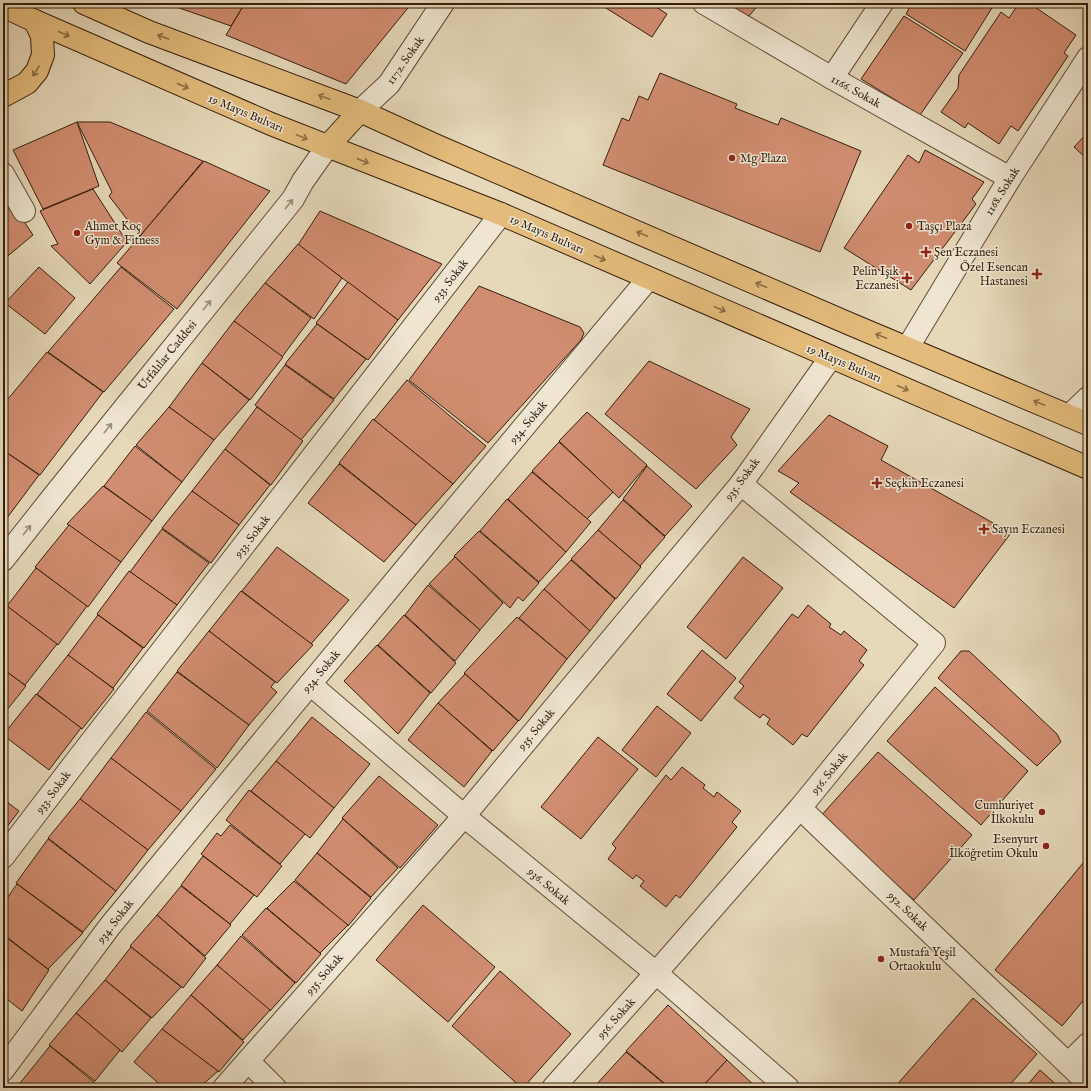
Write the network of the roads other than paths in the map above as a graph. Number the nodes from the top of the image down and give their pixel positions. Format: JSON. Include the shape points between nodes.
{"nodes":[{"id":1,"x":443,"y":3,"type":"edge"},
{"id":2,"x":704,"y":3,"type":"edge"},
{"id":3,"x":882,"y":3,"type":"edge"},
{"id":4,"x":93,"y":5,"type":"edge"},
{"id":5,"x":3,"y":6,"type":"edge"},
{"id":6,"x":35,"y":21,"type":"junction"},
{"id":7,"x":1088,"y":58,"type":"edge"},
{"id":8,"x":832,"y":78,"type":"junction"},
{"id":9,"x":3,"y":96,"type":"edge"},
{"id":10,"x":360,"y":111,"type":"junction"},
{"id":11,"x":327,"y":147,"type":"junction"},
{"id":12,"x":3,"y":174,"type":"edge"},
{"id":13,"x":1010,"y":178,"type":"junction"},
{"id":14,"x":24,"y":211,"type":"dead end"},
{"id":15,"x":501,"y":214,"type":"junction"},
{"id":16,"x":648,"y":279,"type":"junction"},
{"id":17,"x":908,"y":347,"type":"junction"},
{"id":18,"x":831,"y":357,"type":"junction"},
{"id":19,"x":1088,"y":398,"type":"edge"},
{"id":20,"x":1078,"y":420,"type":"edge"},
{"id":21,"x":1088,"y":468,"type":"edge"},
{"id":22,"x":740,"y":484,"type":"junction"},
{"id":23,"x":3,"y":560,"type":"edge"},
{"id":24,"x":310,"y":684,"type":"junction"},
{"id":25,"x":800,"y":808,"type":"junction"},
{"id":26,"x":464,"y":816,"type":"junction"},
{"id":27,"x":3,"y":858,"type":"edge"},
{"id":28,"x":656,"y":973,"type":"junction"},
{"id":29,"x":1088,"y":1044,"type":"edge"},
{"id":30,"x":248,"y":1061,"type":"junction"},
{"id":31,"x":1068,"y":1064,"type":"junction"},
{"id":32,"x":3,"y":1070,"type":"edge"},
{"id":33,"x":1088,"y":1083,"type":"edge"},
{"id":34,"x":224,"y":1088,"type":"edge"},
{"id":35,"x":275,"y":1088,"type":"edge"},
{"id":36,"x":553,"y":1088,"type":"edge"},
{"id":37,"x":788,"y":1088,"type":"edge"}],
"edges":[{"from":1,"to":10,"type":"street","name":"1172. Sokak","via":[[389,84]]},
{"from":2,"to":8,"type":"street","name":"1166. Sokak"},
{"from":3,"to":8,"type":"street"},
{"from":10,"to":4,"type":"main road","one_way":true,"via":[[149,32]]},
{"from":5,"to":6,"type":"main road","name":"19 Mayıs Bulvarı"},
{"from":6,"to":9,"type":"main road","one_way":true,"via":[[42,36],[43,55],[37,71],[27,83]]},
{"from":6,"to":11,"type":"main road","name":"19 Mayıs Bulvarı","one_way":true},
{"from":7,"to":13,"type":"street","name":"1168. Sokak"},
{"from":8,"to":13,"type":"street","name":"1166. Sokak"},
{"from":10,"to":11,"type":"main road"},
{"from":17,"to":10,"type":"main road","one_way":true},
{"from":11,"to":15,"type":"main road","name":"19 Mayıs Bulvarı","one_way":true},
{"from":23,"to":11,"type":"street","name":"Urfalılar Caddesi","one_way":true,"via":[[293,199]]},
{"from":12,"to":14,"type":"street"},
{"from":13,"to":17,"type":"street","name":"1168. Sokak"},
{"from":15,"to":16,"type":"main road","name":"19 Mayıs Bulvarı","one_way":true},
{"from":15,"to":27,"type":"street","name":"933. Sokak"},
{"from":16,"to":18,"type":"main road","name":"19 Mayıs Bulvarı","one_way":true},
{"from":16,"to":24,"type":"street","name":"934. Sokak"},
{"from":20,"to":17,"type":"main road","one_way":true},
{"from":18,"to":21,"type":"main road","name":"19 Mayıs Bulvarı","one_way":true},
{"from":18,"to":22,"type":"street","name":"935. Sokak"},
{"from":19,"to":20,"type":"street"},
{"from":22,"to":25,"type":"street","name":"956. Sokak","via":[[934,643]]},
{"from":22,"to":26,"type":"street","name":"935. Sokak"},
{"from":24,"to":26,"type":"street","name":"936. Sokak"},
{"from":24,"to":32,"type":"street","name":"934. Sokak","via":[[110,926]]},
{"from":25,"to":28,"type":"street","name":"956. Sokak"},
{"from":25,"to":31,"type":"street","name":"952. Sokak"},
{"from":26,"to":28,"type":"street","name":"936. Sokak"},
{"from":26,"to":30,"type":"street","name":"935. Sokak"},
{"from":28,"to":36,"type":"street","name":"956. Sokak"},
{"from":28,"to":37,"type":"street","name":"936. Sokak"},
{"from":29,"to":31,"type":"street"},
{"from":30,"to":34,"type":"street","name":"935. Sokak"},
{"from":30,"to":35,"type":"street"},
{"from":31,"to":33,"type":"street","name":"952. Sokak"}]}
